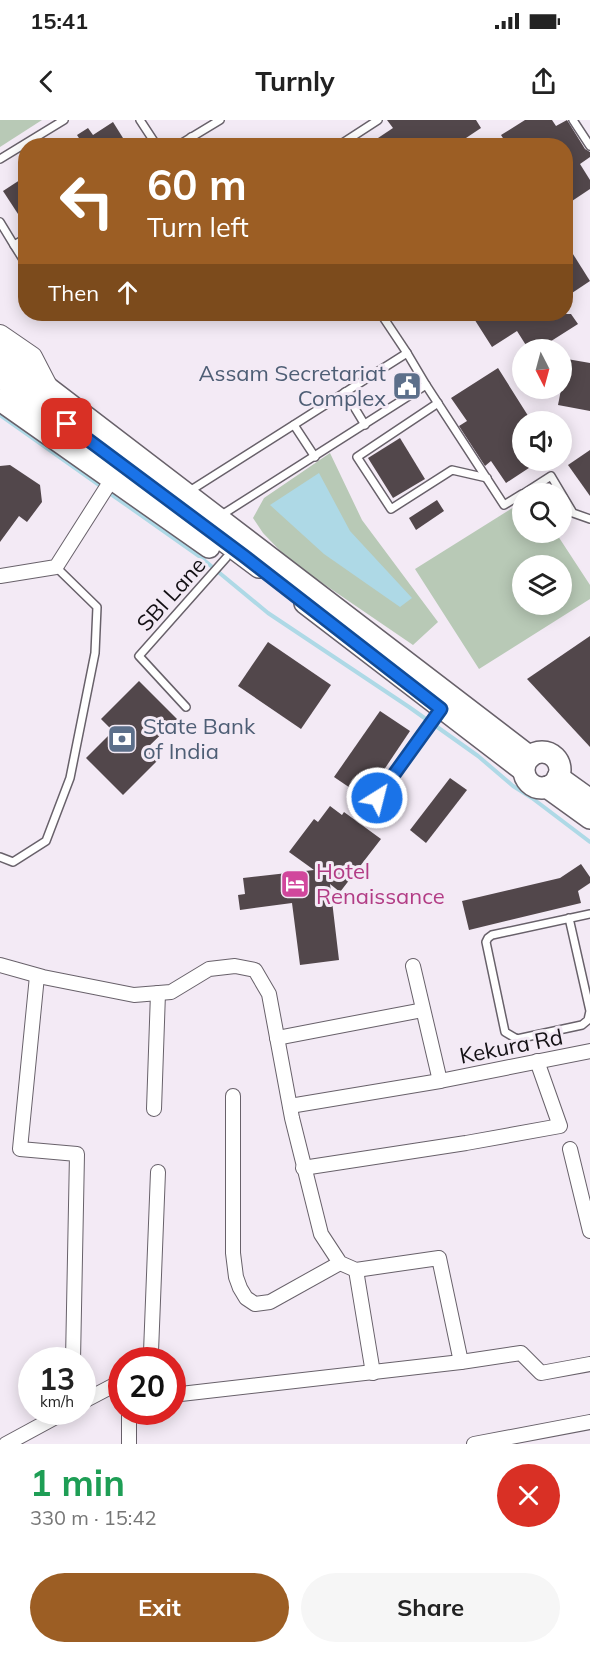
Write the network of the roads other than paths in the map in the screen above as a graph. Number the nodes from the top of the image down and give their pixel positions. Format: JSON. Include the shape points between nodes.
{"nodes":[{"id":1,"x":64,"y":120,"type":"edge"},
{"id":2,"x":141,"y":120,"type":"edge"},
{"id":3,"x":220,"y":120,"type":"edge"},
{"id":4,"x":367,"y":120,"type":"edge"},
{"id":5,"x":378,"y":120,"type":"edge"},
{"id":6,"x":573,"y":120,"type":"edge"},
{"id":7,"x":365,"y":128,"type":"junction"},
{"id":8,"x":191,"y":137,"type":"edge"},
{"id":9,"x":34,"y":138,"type":"edge"},
{"id":10,"x":152,"y":138,"type":"edge"},
{"id":11,"x":350,"y":138,"type":"edge"},
{"id":12,"x":590,"y":146,"type":"edge"},
{"id":13,"x":18,"y":148,"type":"edge"},
{"id":14,"x":0,"y":159,"type":"edge"},
{"id":15,"x":0,"y":222,"type":"edge"},
{"id":16,"x":18,"y":243,"type":"edge"},
{"id":17,"x":14,"y":246,"type":"junction"},
{"id":18,"x":18,"y":252,"type":"edge"},
{"id":19,"x":386,"y":321,"type":"edge"},
{"id":20,"x":0,"y":334,"type":"edge"},
{"id":21,"x":407,"y":353,"type":"junction"},
{"id":22,"x":0,"y":355,"type":"edge"},
{"id":23,"x":0,"y":377,"type":"edge"},
{"id":24,"x":426,"y":386,"type":"junction"},
{"id":25,"x":48,"y":388,"type":"junction"},
{"id":26,"x":345,"y":392,"type":"junction"},
{"id":27,"x":0,"y":400,"type":"edge"},
{"id":28,"x":438,"y":403,"type":"junction"},
{"id":29,"x":294,"y":425,"type":"junction"},
{"id":30,"x":365,"y":425,"type":"junction"},
{"id":31,"x":315,"y":457,"type":"junction"},
{"id":32,"x":487,"y":478,"type":"junction"},
{"id":33,"x":539,"y":483,"type":"edge"},
{"id":34,"x":554,"y":483,"type":"edge"},
{"id":35,"x":107,"y":487,"type":"junction"},
{"id":36,"x":180,"y":498,"type":"junction"},
{"id":37,"x":512,"y":500,"type":"edge"},
{"id":38,"x":572,"y":511,"type":"edge"},
{"id":39,"x":218,"y":517,"type":"junction"},
{"id":40,"x":590,"y":519,"type":"edge"},
{"id":41,"x":223,"y":562,"type":"junction"},
{"id":42,"x":56,"y":567,"type":"junction"},
{"id":43,"x":261,"y":569,"type":"junction"},
{"id":44,"x":0,"y":576,"type":"edge"},
{"id":45,"x":186,"y":707,"type":"dead end"},
{"id":46,"x":439,"y":713,"type":"junction"},
{"id":47,"x":527,"y":763,"type":"junction"},
{"id":48,"x":553,"y":782,"type":"junction"},
{"id":49,"x":377,"y":798,"type":"dead end"},
{"id":50,"x":590,"y":800,"type":"edge"},
{"id":51,"x":590,"y":818,"type":"edge"},
{"id":52,"x":0,"y":857,"type":"edge"},
{"id":53,"x":590,"y":914,"type":"edge"},
{"id":54,"x":569,"y":918,"type":"junction"},
{"id":55,"x":0,"y":965,"type":"edge"},
{"id":56,"x":413,"y":966,"type":"dead end"},
{"id":57,"x":37,"y":976,"type":"junction"},
{"id":58,"x":158,"y":993,"type":"junction"},
{"id":59,"x":423,"y":1010,"type":"junction"},
{"id":60,"x":277,"y":1038,"type":"junction"},
{"id":61,"x":590,"y":1051,"type":"edge"},
{"id":62,"x":537,"y":1061,"type":"junction"},
{"id":63,"x":440,"y":1081,"type":"junction"},
{"id":64,"x":233,"y":1096,"type":"dead end"},
{"id":65,"x":290,"y":1106,"type":"junction"},
{"id":66,"x":154,"y":1109,"type":"dead end"},
{"id":67,"x":570,"y":1149,"type":"dead end"},
{"id":68,"x":303,"y":1168,"type":"junction"},
{"id":69,"x":158,"y":1172,"type":"dead end"},
{"id":70,"x":590,"y":1231,"type":"edge"},
{"id":71,"x":340,"y":1263,"type":"junction"},
{"id":72,"x":356,"y":1270,"type":"junction"},
{"id":73,"x":73,"y":1347,"type":"edge"},
{"id":74,"x":151,"y":1347,"type":"edge"},
{"id":75,"x":461,"y":1362,"type":"junction"},
{"id":76,"x":590,"y":1364,"type":"edge"},
{"id":77,"x":373,"y":1373,"type":"junction"},
{"id":78,"x":186,"y":1393,"type":"edge"},
{"id":79,"x":590,"y":1422,"type":"edge"},
{"id":80,"x":41,"y":1425,"type":"edge"},
{"id":81,"x":129,"y":1425,"type":"edge"},
{"id":82,"x":6,"y":1444,"type":"edge"},
{"id":83,"x":129,"y":1444,"type":"edge"},
{"id":84,"x":474,"y":1444,"type":"edge"}],
"edges":[{"from":1,"to":9,"type":"lane"},
{"from":2,"to":10,"type":"lane"},
{"from":3,"to":8,"type":"lane"},
{"from":4,"to":7,"type":"lane"},
{"from":5,"to":7,"type":"lane"},
{"from":6,"to":12,"type":"lane"},
{"from":7,"to":11,"type":"lane"},
{"from":13,"to":14,"type":"lane"},
{"from":15,"to":17,"type":"lane"},
{"from":16,"to":17,"type":"lane"},
{"from":17,"to":18,"type":"lane"},
{"from":19,"to":21,"type":"lane"},
{"from":20,"to":25,"type":"main road","via":[[32,357]]},
{"from":21,"to":24,"type":"lane"},
{"from":21,"to":26,"type":"lane"},
{"from":22,"to":25,"type":"main road"},
{"from":23,"to":36,"type":"main road"},
{"from":24,"to":28,"type":"lane"},
{"from":24,"to":30,"type":"lane"},
{"from":25,"to":36,"type":"main road"},
{"from":26,"to":29,"type":"lane"},
{"from":26,"to":30,"type":"lane"},
{"from":27,"to":35,"type":"main road"},
{"from":28,"to":32,"type":"lane"},
{"from":28,"to":32,"type":"lane","via":[[357,457],[391,509],[452,470]]},
{"from":29,"to":31,"type":"lane"},
{"from":29,"to":36,"type":"lane"},
{"from":30,"to":31,"type":"lane"},
{"from":31,"to":39,"type":"lane"},
{"from":32,"to":37,"type":"lane","via":[[504,505]]},
{"from":33,"to":34,"type":"lane","via":[[550,476]]},
{"from":35,"to":41,"type":"main road"},
{"from":35,"to":42,"type":"street"},
{"from":36,"to":39,"type":"main road"},
{"from":36,"to":43,"type":"main road"},
{"from":38,"to":40,"type":"lane"},
{"from":39,"to":47,"type":"main road"},
{"from":41,"to":43,"type":"main road"},
{"from":41,"to":45,"type":"lane","name":"SBI Lane","via":[[139,656]]},
{"from":42,"to":44,"type":"street"},
{"from":42,"to":52,"type":"lane","via":[[97,607],[95,653],[70,778],[46,841],[13,862]]},
{"from":43,"to":46,"type":"main road"},
{"from":46,"to":47,"type":"main road"},
{"from":46,"to":49,"type":"lane"},
{"from":47,"to":48,"type":"main road","via":[[524,776],[532,785],[538,788]]},
{"from":47,"to":48,"type":"main road","via":[[538,752],[550,754],[560,769]]},
{"from":48,"to":50,"type":"main road"},
{"from":48,"to":51,"type":"main road"},
{"from":53,"to":54,"type":"lane"},
{"from":54,"to":54,"type":"lane","via":[[488,938],[505,1032],[510,1036],[517,1039],[582,1025],[588,1020],[590,1011]]},
{"from":55,"to":57,"type":"street"},
{"from":56,"to":59,"type":"street"},
{"from":57,"to":58,"type":"street","via":[[134,995]]},
{"from":57,"to":73,"type":"street","via":[[20,1149],[76,1154]]},
{"from":58,"to":60,"type":"street","via":[[171,993],[209,969],[235,966],[255,970],[268,994]]},
{"from":58,"to":66,"type":"street"},
{"from":59,"to":60,"type":"street"},
{"from":59,"to":63,"type":"street"},
{"from":60,"to":65,"type":"street"},
{"from":61,"to":62,"type":"street","name":"Kekura Rd"},
{"from":62,"to":63,"type":"street","name":"Kekura Rd"},
{"from":62,"to":68,"type":"street","via":[[560,1126]]},
{"from":63,"to":65,"type":"street","name":"Kekura Rd"},
{"from":64,"to":71,"type":"street","via":[[233,1253],[236,1277],[246,1298],[255,1304],[270,1302]]},
{"from":65,"to":68,"type":"street"},
{"from":67,"to":70,"type":"street"},
{"from":68,"to":71,"type":"street","via":[[321,1234]]},
{"from":69,"to":74,"type":"street"},
{"from":71,"to":72,"type":"street"},
{"from":72,"to":75,"type":"street","via":[[439,1258]]},
{"from":72,"to":77,"type":"street"},
{"from":75,"to":76,"type":"street","via":[[521,1353],[541,1373]]},
{"from":75,"to":77,"type":"street"},
{"from":77,"to":78,"type":"street"},
{"from":79,"to":84,"type":"street"},
{"from":80,"to":82,"type":"street"},
{"from":81,"to":83,"type":"street"}]}
